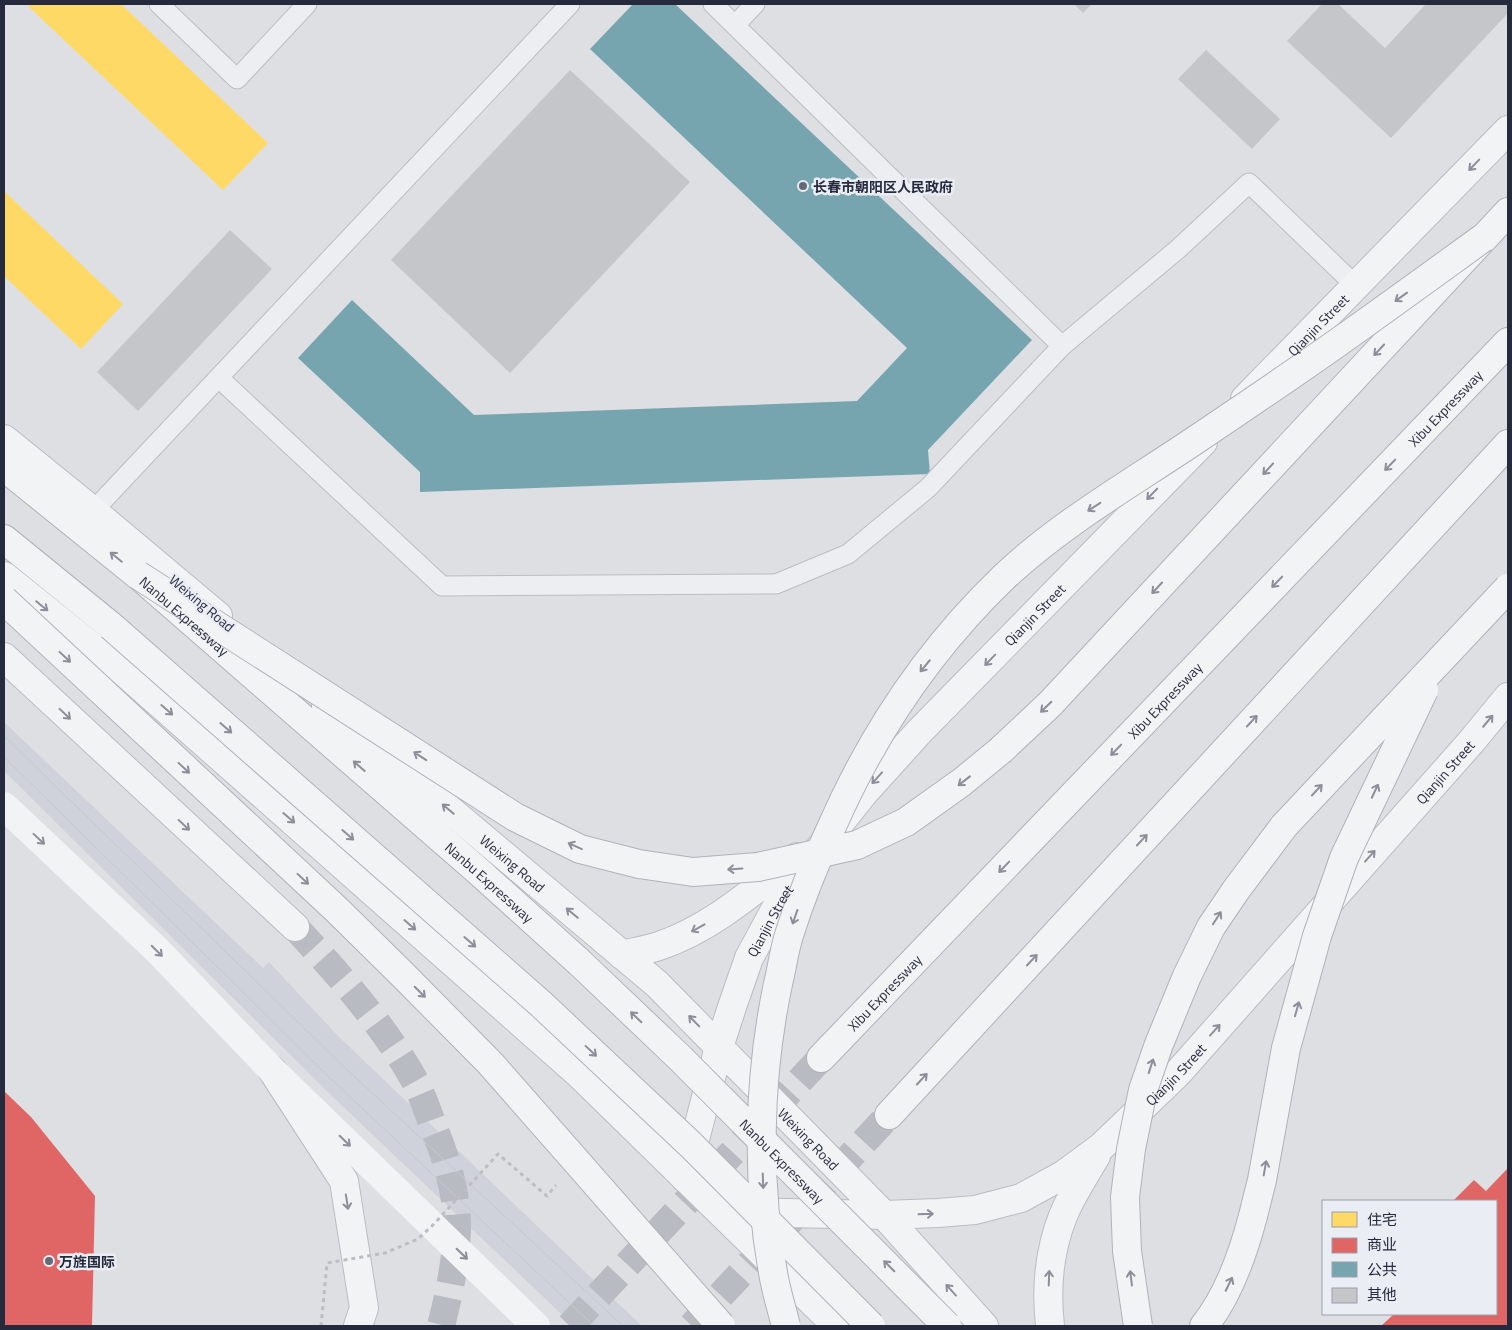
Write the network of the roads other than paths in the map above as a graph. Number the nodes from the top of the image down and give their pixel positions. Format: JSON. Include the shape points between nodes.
{"nodes":[{"id":1,"x":159,"y":4,"type":"edge"},
{"id":2,"x":307,"y":4,"type":"edge"},
{"id":3,"x":570,"y":4,"type":"edge"},
{"id":4,"x":713,"y":4,"type":"edge"},
{"id":5,"x":755,"y":4,"type":"edge"},
{"id":6,"x":735,"y":25,"type":"junction"},
{"id":7,"x":1508,"y":130,"type":"edge"},
{"id":8,"x":1508,"y":212,"type":"edge"},
{"id":9,"x":1483,"y":238,"type":"junction"},
{"id":10,"x":1356,"y":286,"type":"junction"},
{"id":11,"x":1508,"y":342,"type":"edge"},
{"id":12,"x":1062,"y":346,"type":"junction"},
{"id":13,"x":219,"y":378,"type":"junction"},
{"id":14,"x":4,"y":439,"type":"edge"},
{"id":15,"x":1508,"y":444,"type":"edge"},
{"id":16,"x":4,"y":468,"type":"edge"},
{"id":17,"x":93,"y":511,"type":"junction"},
{"id":18,"x":4,"y":539,"type":"edge"},
{"id":19,"x":138,"y":575,"type":"junction"},
{"id":20,"x":4,"y":576,"type":"edge"},
{"id":21,"x":1508,"y":588,"type":"edge"},
{"id":22,"x":4,"y":600,"type":"edge"},
{"id":23,"x":4,"y":657,"type":"edge"},
{"id":24,"x":1438,"y":662,"type":"junction"},
{"id":25,"x":1508,"y":697,"type":"edge"},
{"id":26,"x":4,"y":806,"type":"edge"},
{"id":27,"x":836,"y":827,"type":"junction"},
{"id":28,"x":295,"y":928,"type":"tunnel mouth"},
{"id":29,"x":622,"y":955,"type":"junction"},
{"id":30,"x":719,"y":1047,"type":"junction"},
{"id":31,"x":821,"y":1058,"type":"tunnel mouth"},
{"id":32,"x":272,"y":1070,"type":"junction"},
{"id":33,"x":889,"y":1115,"type":"tunnel mouth"},
{"id":34,"x":1101,"y":1147,"type":"junction"},
{"id":35,"x":686,"y":1178,"type":"junction"},
{"id":36,"x":720,"y":1212,"type":"junction"},
{"id":37,"x":884,"y":1215,"type":"junction"},
{"id":38,"x":358,"y":1326,"type":"edge"},
{"id":39,"x":536,"y":1326,"type":"edge"},
{"id":40,"x":721,"y":1326,"type":"edge"},
{"id":41,"x":786,"y":1326,"type":"edge"},
{"id":42,"x":837,"y":1326,"type":"edge"},
{"id":43,"x":872,"y":1326,"type":"edge"},
{"id":44,"x":947,"y":1326,"type":"edge"},
{"id":45,"x":984,"y":1326,"type":"edge"},
{"id":46,"x":1050,"y":1326,"type":"edge"},
{"id":47,"x":1138,"y":1326,"type":"edge"},
{"id":48,"x":1204,"y":1326,"type":"edge"}],
"edges":[{"from":1,"to":2,"type":"lane","via":[[237,79]]},
{"from":3,"to":13,"type":"lane"},
{"from":4,"to":6,"type":"lane"},
{"from":5,"to":6,"type":"lane"},
{"from":6,"to":12,"type":"lane"},
{"from":7,"to":10,"type":"main road","name":"Qianjin Street","one_way":true},
{"from":8,"to":9,"type":"main road"},
{"from":9,"to":19,"type":"main road","one_way":true,"bridge":true,"via":[[1050,704],[962,782],[906,822],[857,845],[758,867],[693,872],[639,864],[580,849],[514,817]]},
{"from":9,"to":41,"type":"main road","one_way":true,"bridge":true,"via":[[1338,343],[1071,522],[1006,575],[960,623],[919,673],[889,718],[847,792],[809,877],[788,939],[775,997],[766,1051],[763,1182],[774,1278]]},
{"from":10,"to":12,"type":"lane","via":[[1249,183],[1178,249]]},
{"from":10,"to":27,"type":"main road","name":"Qianjin Street","one_way":true,"via":[[918,733]]},
{"from":11,"to":31,"type":"main road","name":"Xibu Expressway","one_way":true},
{"from":12,"to":13,"type":"lane","via":[[920,494],[848,554],[776,584],[442,586]]},
{"from":13,"to":17,"type":"lane"},
{"from":14,"to":17,"type":"main road","name":"Weixing Road"},
{"from":33,"to":15,"type":"main road","one_way":true},
{"from":19,"to":16,"type":"main road","name":"Nanbu Expressway","one_way":true},
{"from":29,"to":17,"type":"main road","name":"Weixing Road","one_way":true},
{"from":18,"to":43,"type":"main road","one_way":true,"bridge":true,"via":[[110,626],[541,1004],[691,1145]]},
{"from":44,"to":19,"type":"main road","name":"Nanbu Expressway","one_way":true,"bridge":true,"via":[[679,1057],[578,962]]},
{"from":20,"to":35,"type":"main road","one_way":true,"via":[[139,686],[579,1074]]},
{"from":21,"to":24,"type":"main road","bridge":true},
{"from":22,"to":40,"type":"main road","one_way":true,"bridge":true,"via":[[337,910],[417,989],[490,1063]]},
{"from":23,"to":28,"type":"main road","one_way":true},
{"from":47,"to":24,"type":"main road","one_way":true,"bridge":true,"via":[[1125,1197],[1131,1149],[1149,1071],[1187,976],[1211,927],[1284,826]]},
{"from":48,"to":24,"type":"main road","one_way":true,"bridge":true,"via":[[1221,1300],[1244,1251],[1262,1180],[1286,1048],[1317,936],[1341,867]]},
{"from":34,"to":25,"type":"main road","name":"Qianjin Street","one_way":true,"via":[[1177,1074]]},
{"from":26,"to":32,"type":"main road","one_way":true,"via":[[158,951]]},
{"from":27,"to":29,"type":"main road","one_way":true,"via":[[716,918],[659,946]]},
{"from":27,"to":30,"type":"main road","name":"Qianjin Street","via":[[784,893],[749,958]]},
{"from":30,"to":29,"type":"main road","name":"Weixing Road","one_way":true,"via":[[657,984]]},
{"from":30,"to":35,"type":"main road","name":"Qianjin Street"},
{"from":30,"to":37,"type":"main road","name":"Weixing Road"},
{"from":32,"to":38,"type":"main road","one_way":true,"via":[[344,1181],[364,1308]]},
{"from":32,"to":39,"type":"main road","one_way":true},
{"from":37,"to":34,"type":"main road","name":"Qianjin Street","one_way":true,"via":[[975,1210],[1021,1198],[1063,1175]]},
{"from":46,"to":34,"type":"main road","one_way":true,"via":[[1049,1273],[1054,1242],[1063,1215]]},
{"from":35,"to":36,"type":"main road"},
{"from":36,"to":37,"type":"main road","name":"Qianjin Street"},
{"from":36,"to":42,"type":"main road"},
{"from":45,"to":37,"type":"main road","name":"Weixing Road","one_way":true}]}
